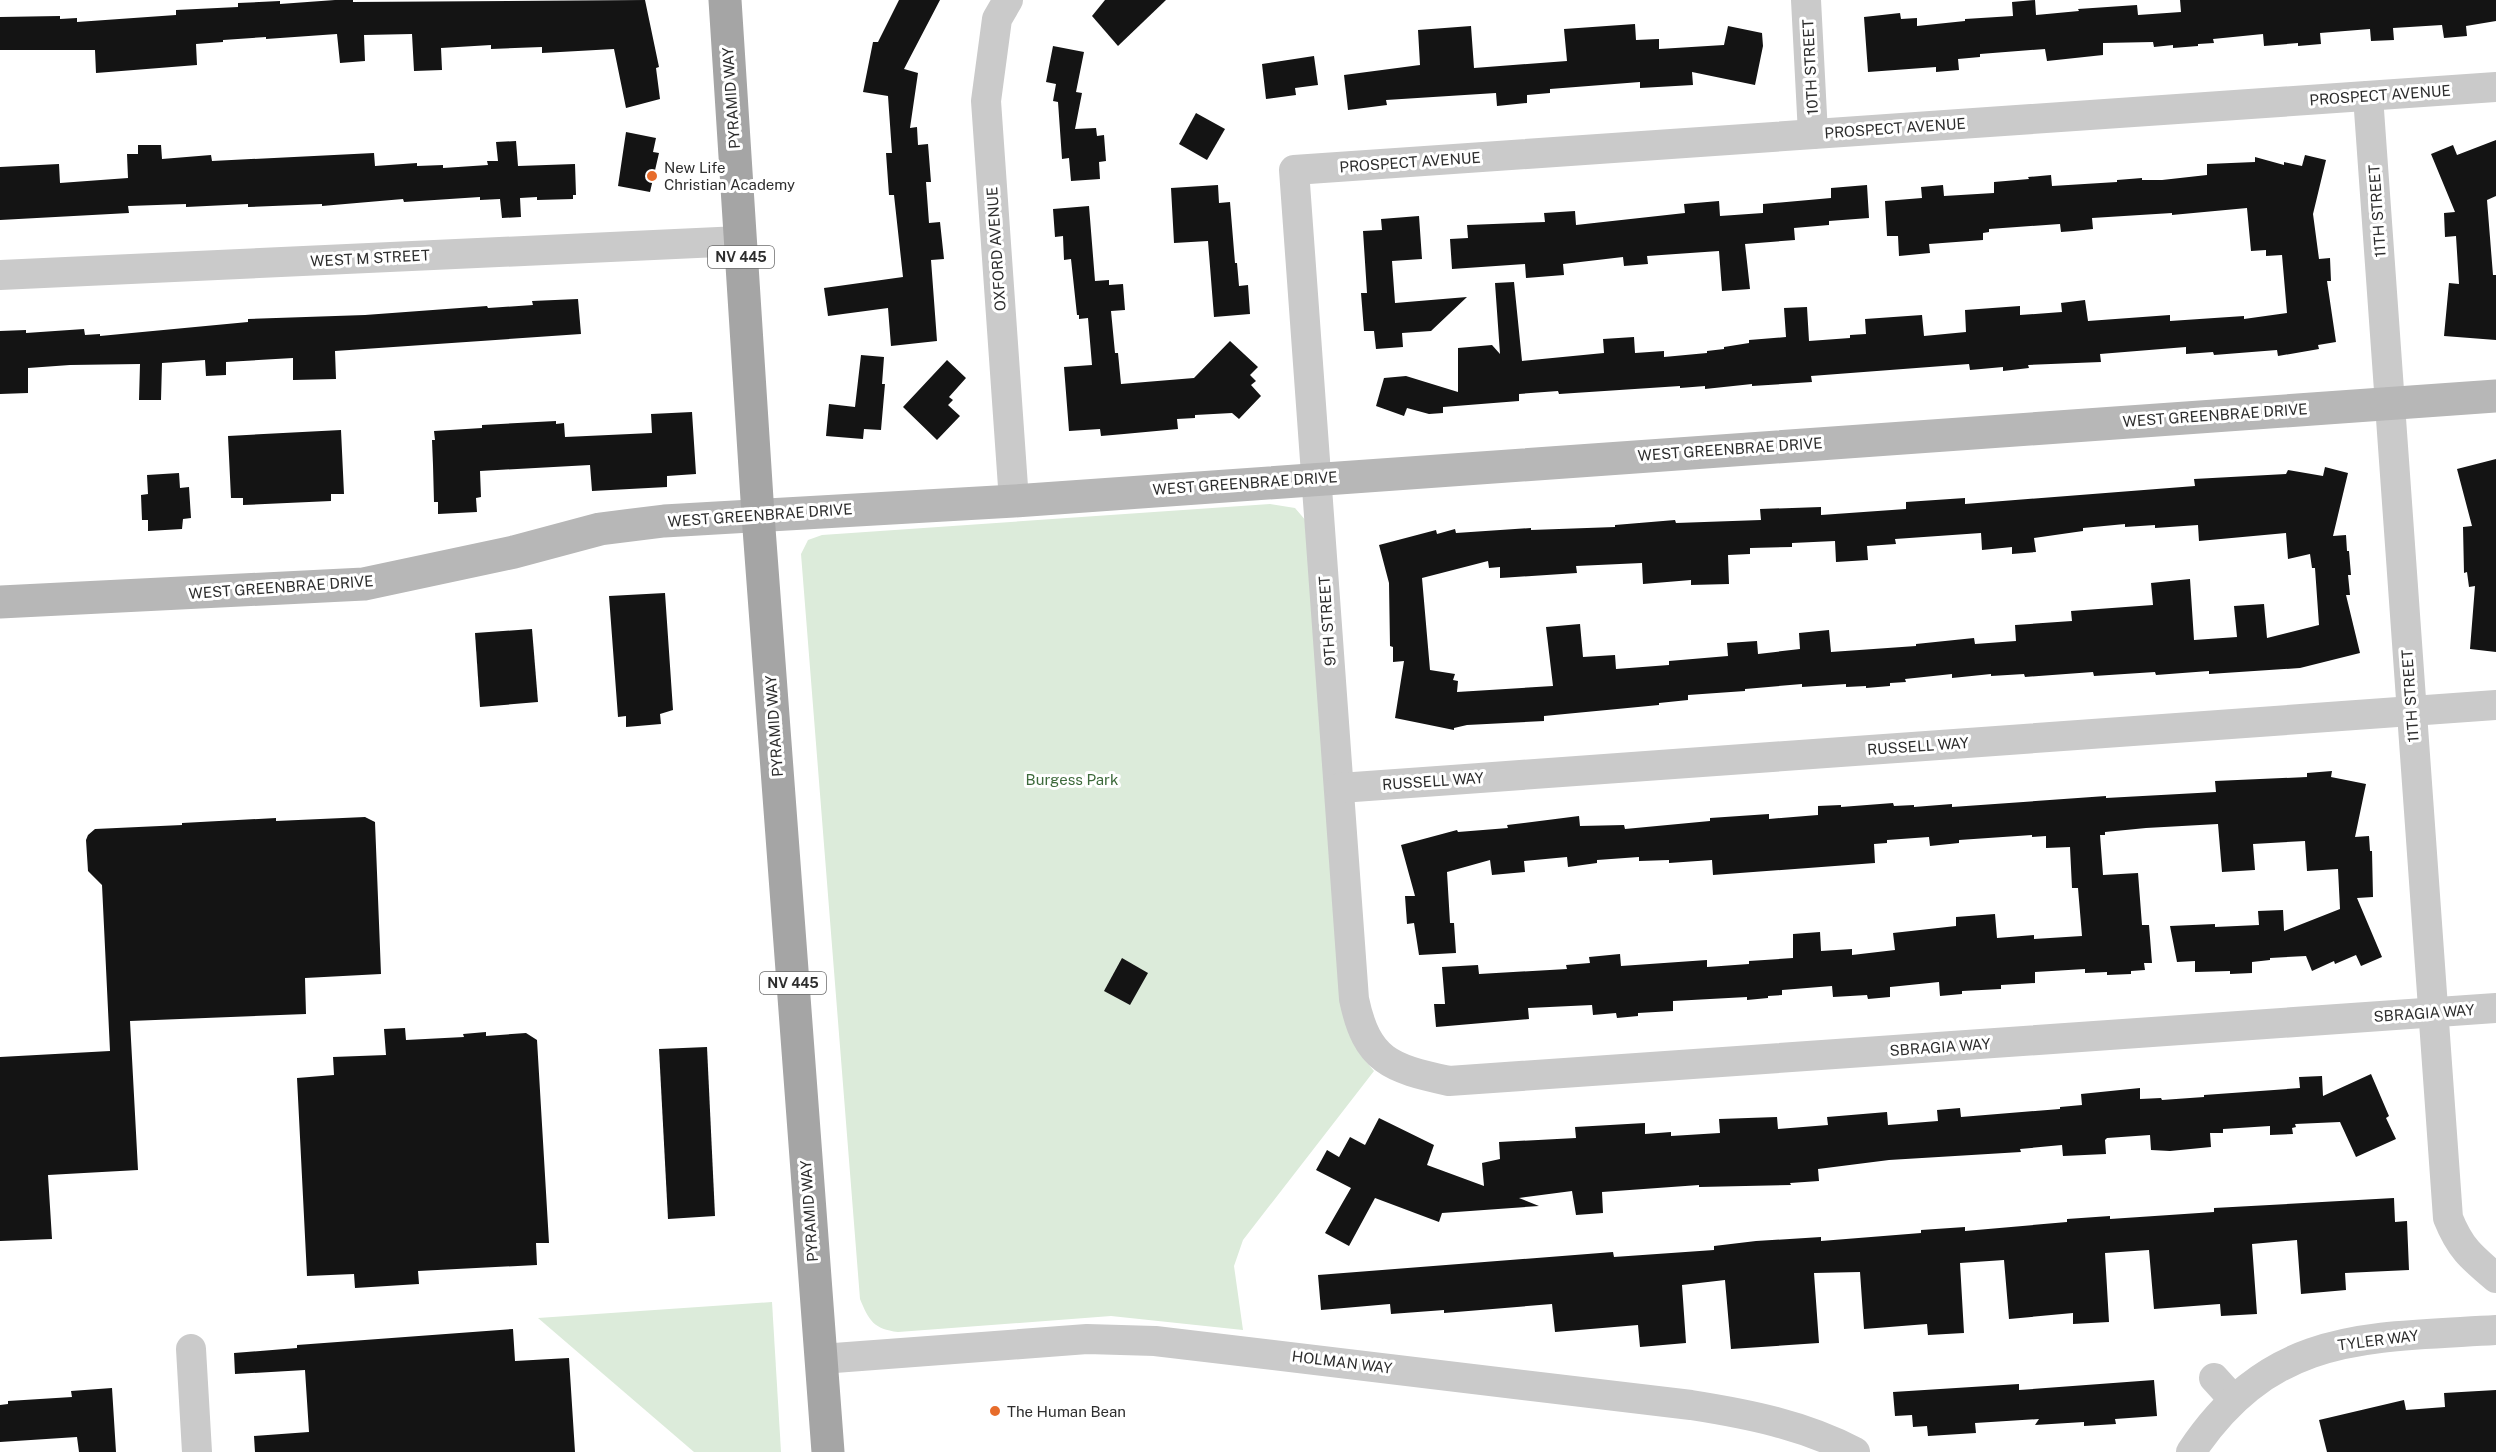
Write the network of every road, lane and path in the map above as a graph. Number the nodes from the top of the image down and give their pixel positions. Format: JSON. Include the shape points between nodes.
{"nodes":[{"id":1,"x":725,"y":0,"type":"edge"},
{"id":2,"x":1008,"y":0,"type":"edge"},
{"id":3,"x":1806,"y":0,"type":"edge"},
{"id":4,"x":2496,"y":87,"type":"edge"},
{"id":5,"x":2368,"y":96,"type":"junction"},
{"id":6,"x":1813,"y":134,"type":"junction"},
{"id":7,"x":1294,"y":170,"type":"joint"},
{"id":8,"x":740,"y":241,"type":"junction"},
{"id":9,"x":0,"y":275,"type":"edge"},
{"id":10,"x":2496,"y":396,"type":"edge"},
{"id":11,"x":2390,"y":403,"type":"junction"},
{"id":12,"x":1317,"y":478,"type":"junction"},
{"id":13,"x":1014,"y":501,"type":"junction"},
{"id":14,"x":758,"y":515,"type":"junction"},
{"id":15,"x":0,"y":602,"type":"edge"},
{"id":16,"x":2496,"y":705,"type":"edge"},
{"id":17,"x":2412,"y":711,"type":"junction"},
{"id":18,"x":1340,"y":788,"type":"junction"},
{"id":19,"x":2496,"y":1008,"type":"edge"},
{"id":20,"x":2432,"y":1013,"type":"junction"},
{"id":21,"x":1386,"y":1062,"type":"joint"},
{"id":22,"x":2496,"y":1278,"type":"edge"},
{"id":23,"x":2496,"y":1330,"type":"edge"},
{"id":24,"x":191,"y":1349,"type":"dead end"},
{"id":25,"x":821,"y":1359,"type":"junction"},
{"id":26,"x":197,"y":1452,"type":"edge"},
{"id":27,"x":828,"y":1452,"type":"edge"},
{"id":28,"x":1855,"y":1452,"type":"edge"},
{"id":29,"x":2191,"y":1452,"type":"edge"}],
"edges":[{"from":1,"to":8,"type":"main road","name":"PYRAMID WAY","number":"NV 445"},
{"from":2,"to":13,"type":"street","name":"OXFORD AVENUE","via":[[997,19],[986,101]]},
{"from":3,"to":6,"type":"street","name":"10TH STREET"},
{"from":4,"to":5,"type":"street","name":"PROSPECT AVENUE"},
{"from":5,"to":6,"type":"street","name":"PROSPECT AVENUE"},
{"from":5,"to":11,"type":"street","name":"11TH STREET"},
{"from":6,"to":7,"type":"street","name":"PROSPECT AVENUE"},
{"from":7,"to":12,"type":"street","name":"9TH STREET"},
{"from":8,"to":9,"type":"street","name":"WEST M STREET"},
{"from":8,"to":14,"type":"main road","name":"PYRAMID WAY","number":"NV 445"},
{"from":10,"to":11,"type":"street","name":"WEST GREENBRAE DRIVE"},
{"from":11,"to":12,"type":"street","name":"WEST GREENBRAE DRIVE"},
{"from":11,"to":17,"type":"street","name":"11TH STREET"},
{"from":12,"to":13,"type":"street","name":"WEST GREENBRAE DRIVE"},
{"from":12,"to":18,"type":"street","name":"9TH STREET"},
{"from":13,"to":14,"type":"street","name":"WEST GREENBRAE DRIVE"},
{"from":14,"to":15,"type":"street","name":"WEST GREENBRAE DRIVE","via":[[600,529],[364,584]]},
{"from":14,"to":25,"type":"main road","name":"PYRAMID WAY","number":"NV 445"},
{"from":16,"to":17,"type":"street","name":"RUSSELL WAY"},
{"from":17,"to":18,"type":"street","name":"RUSSELL WAY"},
{"from":17,"to":20,"type":"street","name":"11TH STREET"},
{"from":18,"to":21,"type":"street","name":"9TH STREET","via":[[1354,999],[1363,1034]]},
{"from":19,"to":20,"type":"street","name":"SBRAGIA WAY"},
{"from":20,"to":21,"type":"street","name":"SBRAGIA WAY","via":[[1449,1082]]},
{"from":20,"to":22,"type":"street","name":"11TH STREET","via":[[2448,1218],[2457,1240],[2471,1258]]},
{"from":23,"to":29,"type":"street","name":"TYLER WAY","via":[[2372,1337],[2331,1345],[2295,1359],[2263,1377],[2224,1389]]},
{"from":24,"to":26,"type":"street"},
{"from":25,"to":27,"type":"main road","name":"PYRAMID WAY","number":"NV 445"},
{"from":25,"to":28,"type":"street","name":"HOLMAN WAY","via":[[1087,1339],[1155,1341],[1691,1405],[1768,1419],[1826,1437]]}]}
